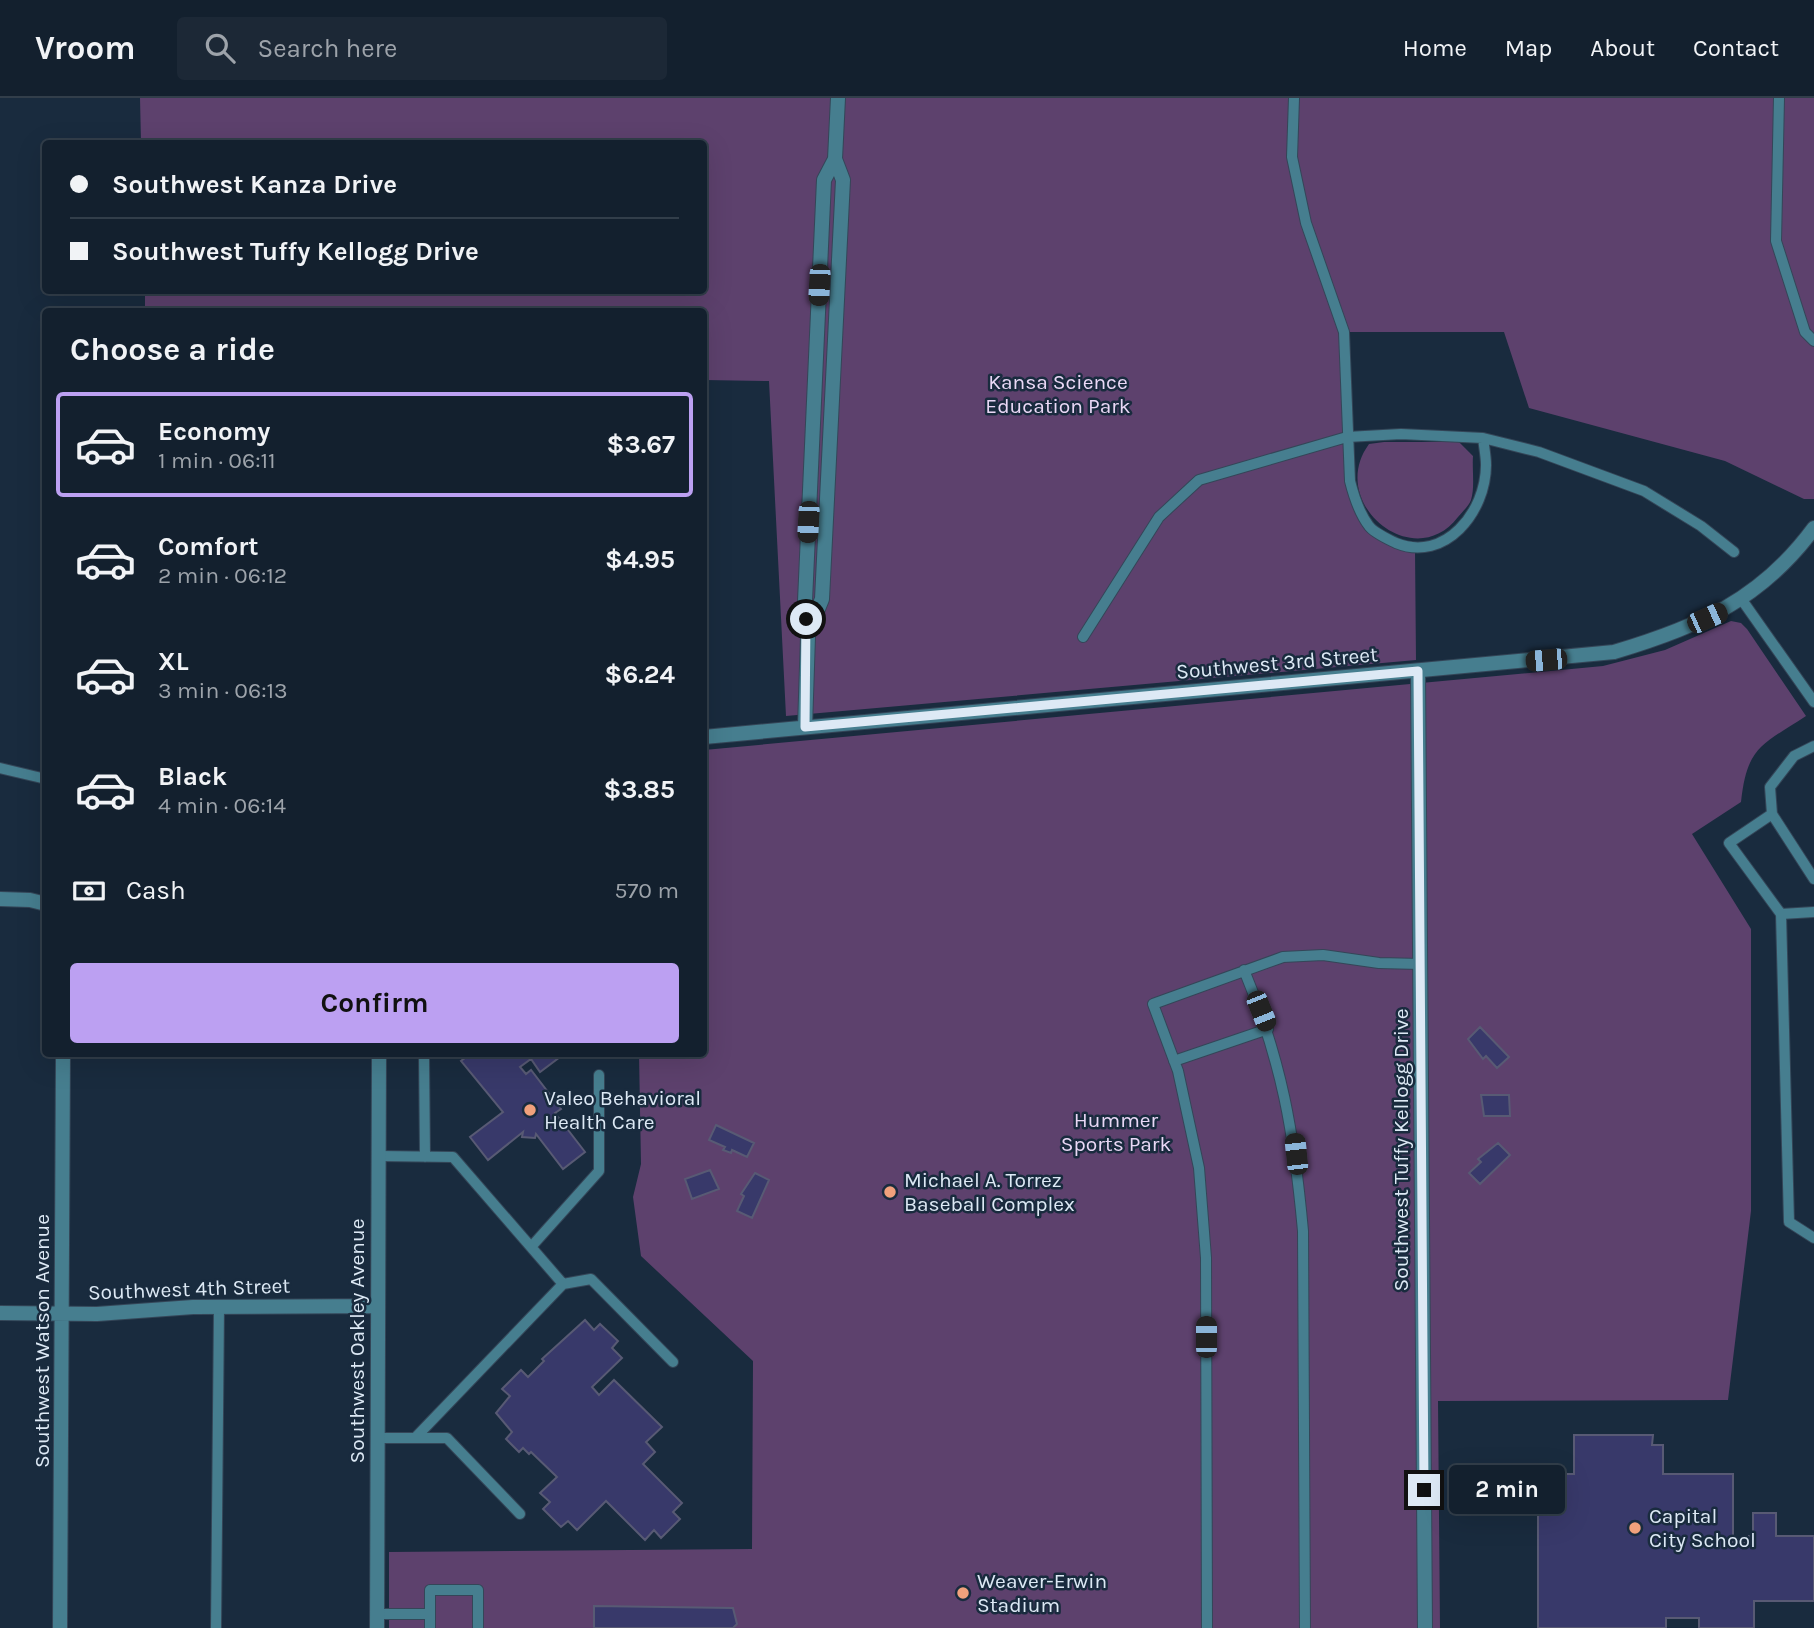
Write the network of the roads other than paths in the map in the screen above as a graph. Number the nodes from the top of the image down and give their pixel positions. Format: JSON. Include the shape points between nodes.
{"nodes":[{"id":1,"x":838,"y":98,"type":"edge"},
{"id":2,"x":1294,"y":98,"type":"edge"},
{"id":3,"x":1779,"y":98,"type":"edge"},
{"id":4,"x":1814,"y":341,"type":"edge"},
{"id":5,"x":1347,"y":436,"type":"junction"},
{"id":6,"x":1483,"y":438,"type":"junction"},
{"id":7,"x":1814,"y":528,"type":"edge"},
{"id":8,"x":1734,"y":552,"type":"dead end"},
{"id":9,"x":1742,"y":600,"type":"junction"},
{"id":10,"x":1083,"y":637,"type":"dead end"},
{"id":11,"x":1418,"y":671,"type":"junction"},
{"id":12,"x":1814,"y":702,"type":"edge"},
{"id":13,"x":805,"y":727,"type":"junction"},
{"id":14,"x":707,"y":737,"type":"edge"},
{"id":15,"x":1814,"y":746,"type":"edge"},
{"id":16,"x":0,"y":768,"type":"edge"},
{"id":17,"x":42,"y":778,"type":"edge"},
{"id":18,"x":1772,"y":814,"type":"junction"},
{"id":19,"x":1814,"y":879,"type":"edge"},
{"id":20,"x":0,"y":899,"type":"edge"},
{"id":21,"x":42,"y":903,"type":"edge"},
{"id":22,"x":1814,"y":912,"type":"edge"},
{"id":23,"x":1781,"y":915,"type":"junction"},
{"id":24,"x":1420,"y":964,"type":"junction"},
{"id":25,"x":1244,"y":970,"type":"junction"},
{"id":26,"x":1268,"y":1029,"type":"junction"},
{"id":27,"x":63,"y":1057,"type":"edge"},
{"id":28,"x":379,"y":1057,"type":"edge"},
{"id":29,"x":424,"y":1057,"type":"edge"},
{"id":30,"x":1174,"y":1061,"type":"junction"},
{"id":31,"x":599,"y":1074,"type":"dead end"},
{"id":32,"x":379,"y":1156,"type":"junction"},
{"id":33,"x":425,"y":1157,"type":"junction"},
{"id":34,"x":1814,"y":1238,"type":"edge"},
{"id":35,"x":531,"y":1247,"type":"junction"},
{"id":36,"x":563,"y":1284,"type":"junction"},
{"id":37,"x":379,"y":1306,"type":"junction"},
{"id":38,"x":219,"y":1307,"type":"junction"},
{"id":39,"x":0,"y":1313,"type":"edge"},
{"id":40,"x":64,"y":1313,"type":"junction"},
{"id":41,"x":673,"y":1362,"type":"dead end"},
{"id":42,"x":378,"y":1438,"type":"junction"},
{"id":43,"x":415,"y":1438,"type":"junction"},
{"id":44,"x":520,"y":1514,"type":"dead end"},
{"id":45,"x":430,"y":1614,"type":"junction"},
{"id":46,"x":377,"y":1621,"type":"edge"},
{"id":47,"x":60,"y":1628,"type":"edge"},
{"id":48,"x":216,"y":1628,"type":"edge"},
{"id":49,"x":430,"y":1628,"type":"edge"},
{"id":50,"x":478,"y":1628,"type":"edge"},
{"id":51,"x":1207,"y":1628,"type":"edge"},
{"id":52,"x":1305,"y":1628,"type":"edge"},
{"id":53,"x":1425,"y":1628,"type":"edge"}],
"edges":[{"from":1,"to":13,"type":"street","via":[[835,159],[824,180],[805,601]]},
{"from":2,"to":5,"type":"lane","via":[[1292,157],[1306,223],[1344,332]]},
{"from":3,"to":4,"type":"lane","via":[[1776,241],[1805,332]]},
{"from":5,"to":6,"type":"lane"},
{"from":5,"to":6,"type":"lane","via":[[1350,481],[1370,528],[1415,550],[1450,537],[1472,515],[1487,467]]},
{"from":5,"to":10,"type":"lane","via":[[1199,480],[1159,517]]},
{"from":6,"to":8,"type":"lane","via":[[1539,452],[1644,491]]},
{"from":7,"to":9,"type":"street","name":"Southwest 3rd Street","via":[[1797,551]]},
{"from":9,"to":11,"type":"street","name":"Southwest 3rd Street","via":[[1666,636],[1614,652]]},
{"from":9,"to":12,"type":"lane"},
{"from":11,"to":13,"type":"street","name":"Southwest 3rd Street"},
{"from":11,"to":24,"type":"street","name":"Southwest Tuffy Kellogg Drive"},
{"from":13,"to":14,"type":"street","name":"Southwest 3rd Street"},
{"from":15,"to":18,"type":"lane","via":[[1794,755],[1770,787]]},
{"from":16,"to":17,"type":"lane"},
{"from":18,"to":19,"type":"lane"},
{"from":18,"to":23,"type":"lane","via":[[1729,843]]},
{"from":20,"to":21,"type":"street"},
{"from":22,"to":23,"type":"lane"},
{"from":23,"to":34,"type":"lane","via":[[1789,1222]]},
{"from":24,"to":25,"type":"lane","via":[[1303,954]]},
{"from":24,"to":53,"type":"street","name":"Southwest Tuffy Kellogg Drive"},
{"from":25,"to":26,"type":"lane"},
{"from":25,"to":30,"type":"lane","via":[[1153,1004]]},
{"from":26,"to":30,"type":"lane"},
{"from":26,"to":52,"type":"lane","via":[[1293,1128],[1303,1230]]},
{"from":27,"to":40,"type":"street","name":"Southwest Watson Avenue"},
{"from":28,"to":32,"type":"street","name":"Southwest Oakley Avenue"},
{"from":29,"to":33,"type":"lane"},
{"from":30,"to":51,"type":"lane","via":[[1190,1118],[1204,1216]]},
{"from":31,"to":35,"type":"lane","via":[[599,1171]]},
{"from":32,"to":33,"type":"lane"},
{"from":32,"to":37,"type":"street","name":"Southwest Oakley Avenue"},
{"from":33,"to":35,"type":"lane","via":[[453,1157]]},
{"from":35,"to":36,"type":"lane"},
{"from":36,"to":41,"type":"lane","via":[[591,1279]]},
{"from":36,"to":43,"type":"lane"},
{"from":37,"to":38,"type":"street","name":"Southwest 4th Street"},
{"from":37,"to":42,"type":"street","name":"Southwest Oakley Avenue"},
{"from":38,"to":40,"type":"street","name":"Southwest 4th Street"},
{"from":38,"to":48,"type":"lane"},
{"from":39,"to":40,"type":"street","name":"Southwest 4th Street"},
{"from":40,"to":47,"type":"street","name":"Southwest Watson Avenue"},
{"from":42,"to":43,"type":"lane"},
{"from":42,"to":46,"type":"street","name":"Southwest Oakley Avenue"},
{"from":43,"to":44,"type":"lane","via":[[447,1438]]},
{"from":45,"to":46,"type":"lane"},
{"from":45,"to":49,"type":"lane"},
{"from":45,"to":50,"type":"lane","via":[[430,1590],[478,1590]]}]}
